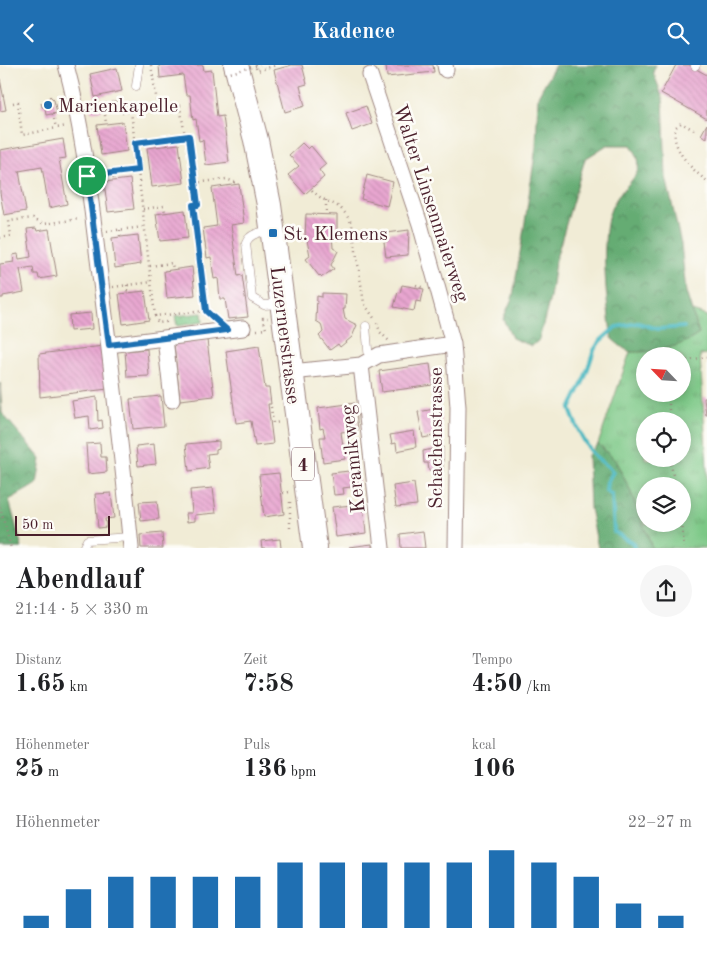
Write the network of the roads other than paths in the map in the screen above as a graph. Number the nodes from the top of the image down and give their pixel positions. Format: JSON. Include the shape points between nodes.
{"nodes":[{"id":1,"x":66,"y":65,"type":"edge"},
{"id":2,"x":139,"y":65,"type":"edge"},
{"id":3,"x":231,"y":69,"type":"edge"},
{"id":4,"x":370,"y":75,"type":"dead end"},
{"id":5,"x":136,"y":86,"type":"dead end"},
{"id":6,"x":366,"y":326,"type":"dead end"},
{"id":7,"x":243,"y":328,"type":"dead end"},
{"id":8,"x":165,"y":339,"type":"junction"},
{"id":9,"x":454,"y":344,"type":"junction"},
{"id":10,"x":109,"y":345,"type":"junction"},
{"id":11,"x":365,"y":363,"type":"junction"},
{"id":12,"x":291,"y":372,"type":"junction"},
{"id":13,"x":172,"y":400,"type":"dead end"},
{"id":14,"x":130,"y":543,"type":"edge"},
{"id":15,"x":83,"y":548,"type":"edge"},
{"id":16,"x":315,"y":548,"type":"edge"},
{"id":17,"x":382,"y":548,"type":"edge"},
{"id":18,"x":456,"y":548,"type":"edge"}],
"edges":[{"from":1,"to":10,"type":"street","via":[[79,123]]},
{"from":2,"to":5,"type":"lane"},
{"from":3,"to":12,"type":"main road","name":"Luzernerstrasse","number":"4","via":[[256,140]]},
{"from":4,"to":9,"type":"street","name":"Walter Linsenmaierweg","via":[[420,224]]},
{"from":6,"to":11,"type":"lane"},
{"from":7,"to":8,"type":"street"},
{"from":8,"to":10,"type":"street"},
{"from":8,"to":13,"type":"street"},
{"from":9,"to":11,"type":"street","name":"Schachenstrasse","via":[[379,355]]},
{"from":9,"to":18,"type":"street","name":"Schachenstrasse","via":[[458,407]]},
{"from":10,"to":14,"type":"street"},
{"from":11,"to":12,"type":"street","name":"Schachenstrasse"},
{"from":11,"to":17,"type":"street","name":"Keramikweg"},
{"from":12,"to":16,"type":"main road","name":"Luzernerstrasse","number":"4"},
{"from":14,"to":15,"type":"lane","via":[[87,540]]}]}
